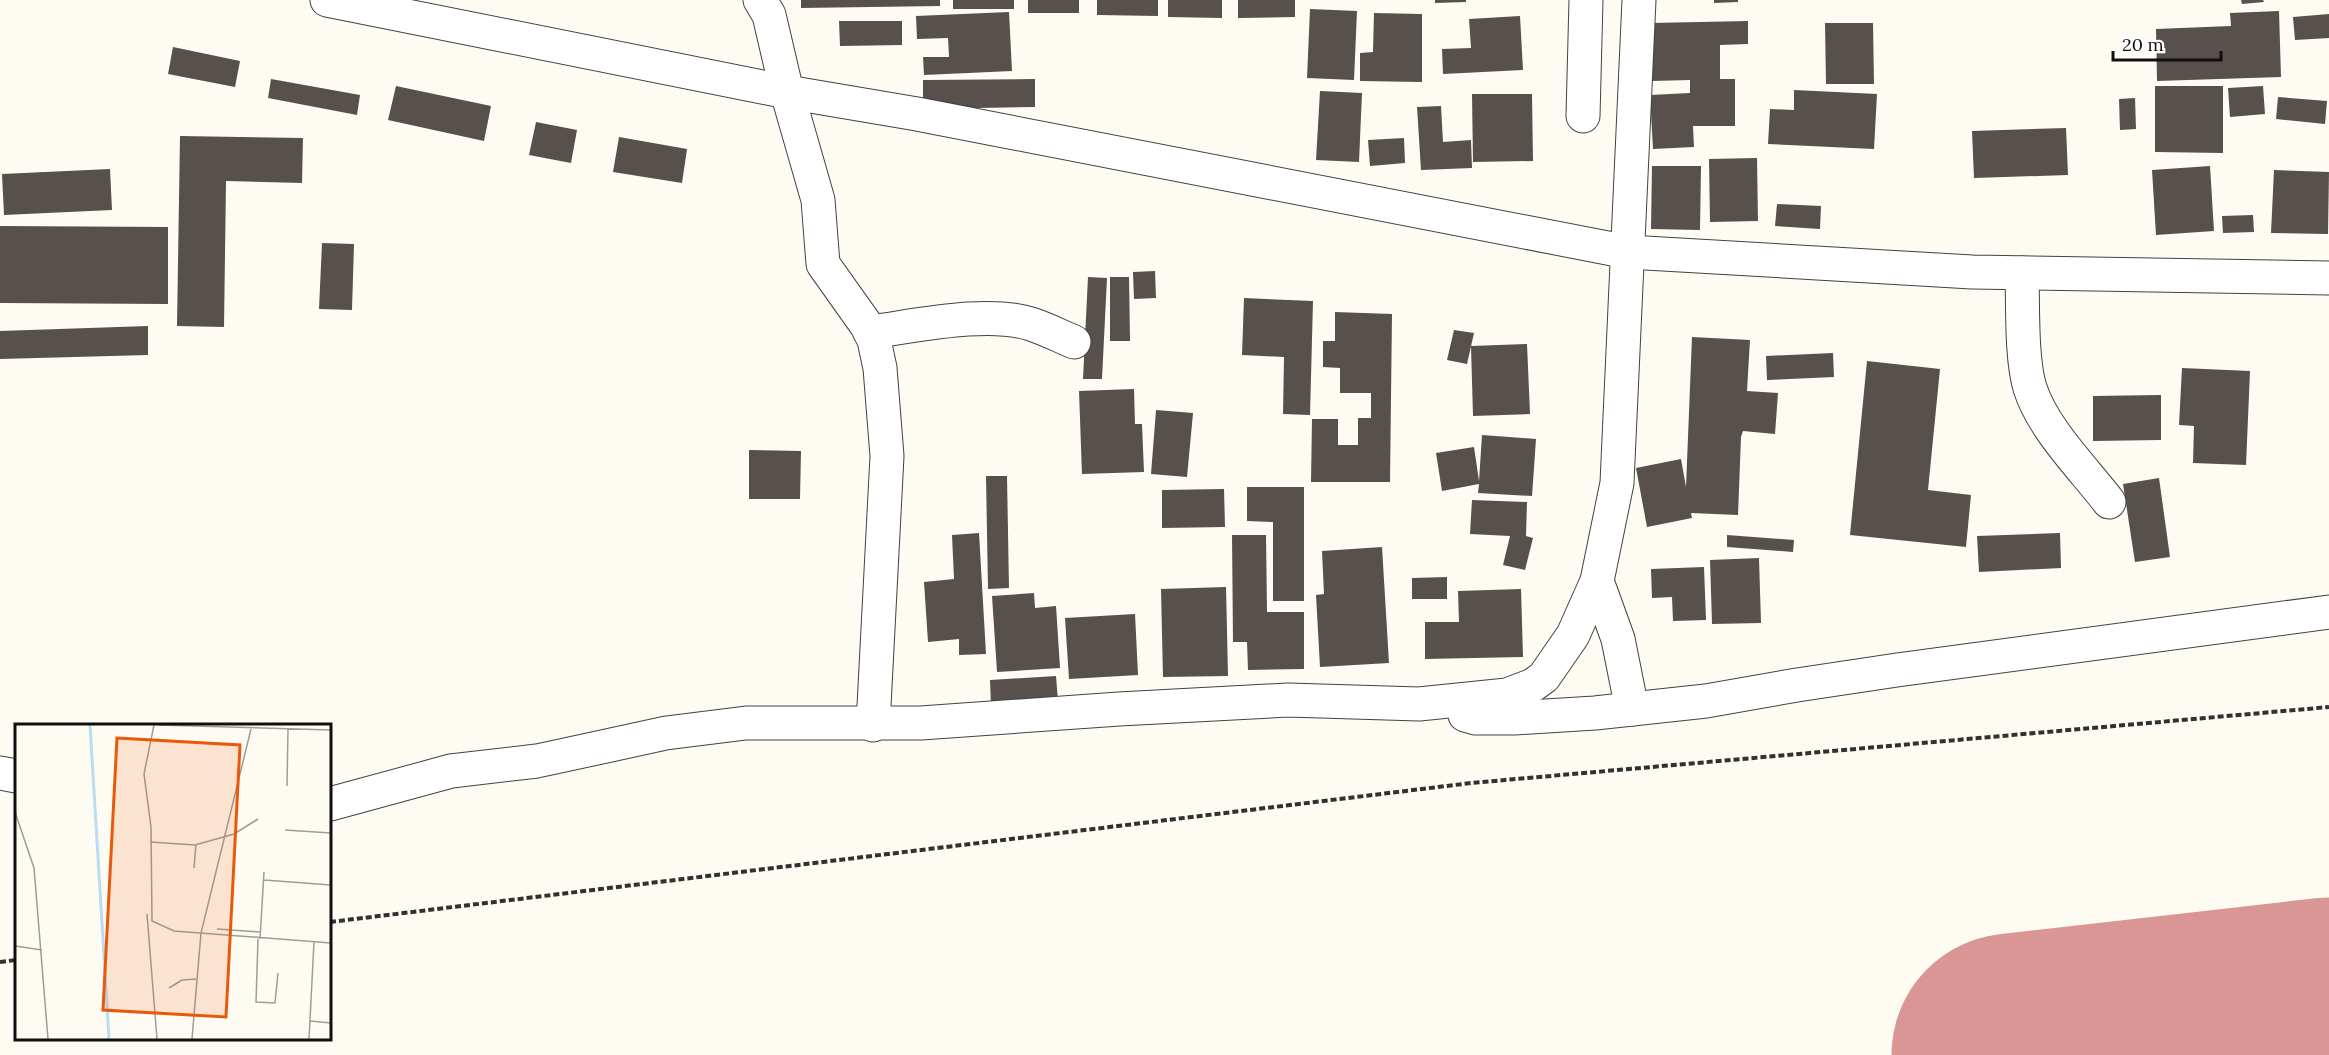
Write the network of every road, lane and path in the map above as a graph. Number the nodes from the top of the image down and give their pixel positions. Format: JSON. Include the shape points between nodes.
{"nodes":[{"id":1,"x":327,"y":0,"type":"edge"},
{"id":2,"x":760,"y":0,"type":"edge"},
{"id":3,"x":1586,"y":0,"type":"edge"},
{"id":4,"x":1640,"y":0,"type":"edge"},
{"id":5,"x":787,"y":92,"type":"junction"},
{"id":6,"x":1583,"y":116,"type":"dead end"},
{"id":7,"x":1628,"y":252,"type":"junction"},
{"id":8,"x":2022,"y":273,"type":"junction"},
{"id":9,"x":2329,"y":278,"type":"edge"},
{"id":10,"x":870,"y":333,"type":"junction"},
{"id":11,"x":1074,"y":342,"type":"dead end"},
{"id":12,"x":2109,"y":502,"type":"dead end"},
{"id":13,"x":1597,"y":581,"type":"junction"},
{"id":14,"x":2329,"y":612,"type":"edge"},
{"id":15,"x":1419,"y":704,"type":"junction"},
{"id":16,"x":2329,"y":707,"type":"edge"},
{"id":17,"x":1632,"y":710,"type":"junction"},
{"id":18,"x":873,"y":724,"type":"junction"},
{"id":19,"x":0,"y":773,"type":"edge"},
{"id":20,"x":15,"y":776,"type":"edge"},
{"id":21,"x":332,"y":803,"type":"edge"},
{"id":22,"x":332,"y":922,"type":"edge"},
{"id":23,"x":15,"y":960,"type":"edge"},
{"id":24,"x":0,"y":962,"type":"edge"}],
"edges":[{"from":1,"to":5,"type":"street"},
{"from":2,"to":5,"type":"street","via":[[769,15]]},
{"from":3,"to":6,"type":"street"},
{"from":4,"to":7,"type":"street"},
{"from":5,"to":7,"type":"street"},
{"from":5,"to":10,"type":"street","via":[[818,200],[823,264]]},
{"from":7,"to":8,"type":"street"},
{"from":7,"to":13,"type":"street","via":[[1617,483]]},
{"from":8,"to":9,"type":"street"},
{"from":8,"to":12,"type":"street","via":[[2030,388],[2042,415]]},
{"from":10,"to":11,"type":"street","via":[[989,320],[1031,324]]},
{"from":10,"to":18,"type":"street","via":[[880,368],[887,456]]},
{"from":13,"to":15,"type":"street","via":[[1573,635],[1544,677],[1507,695]]},
{"from":13,"to":17,"type":"street","via":[[1618,639]]},
{"from":14,"to":17,"type":"street"},
{"from":15,"to":17,"type":"street","via":[[1476,718]]},
{"from":15,"to":18,"type":"street","via":[[1288,700]]},
{"from":16,"to":22,"type":"path","via":[[1472,783]]},
{"from":18,"to":21,"type":"street","via":[[746,723],[674,732],[537,761],[451,771]]},
{"from":19,"to":20,"type":"street"},
{"from":23,"to":24,"type":"path"}]}
